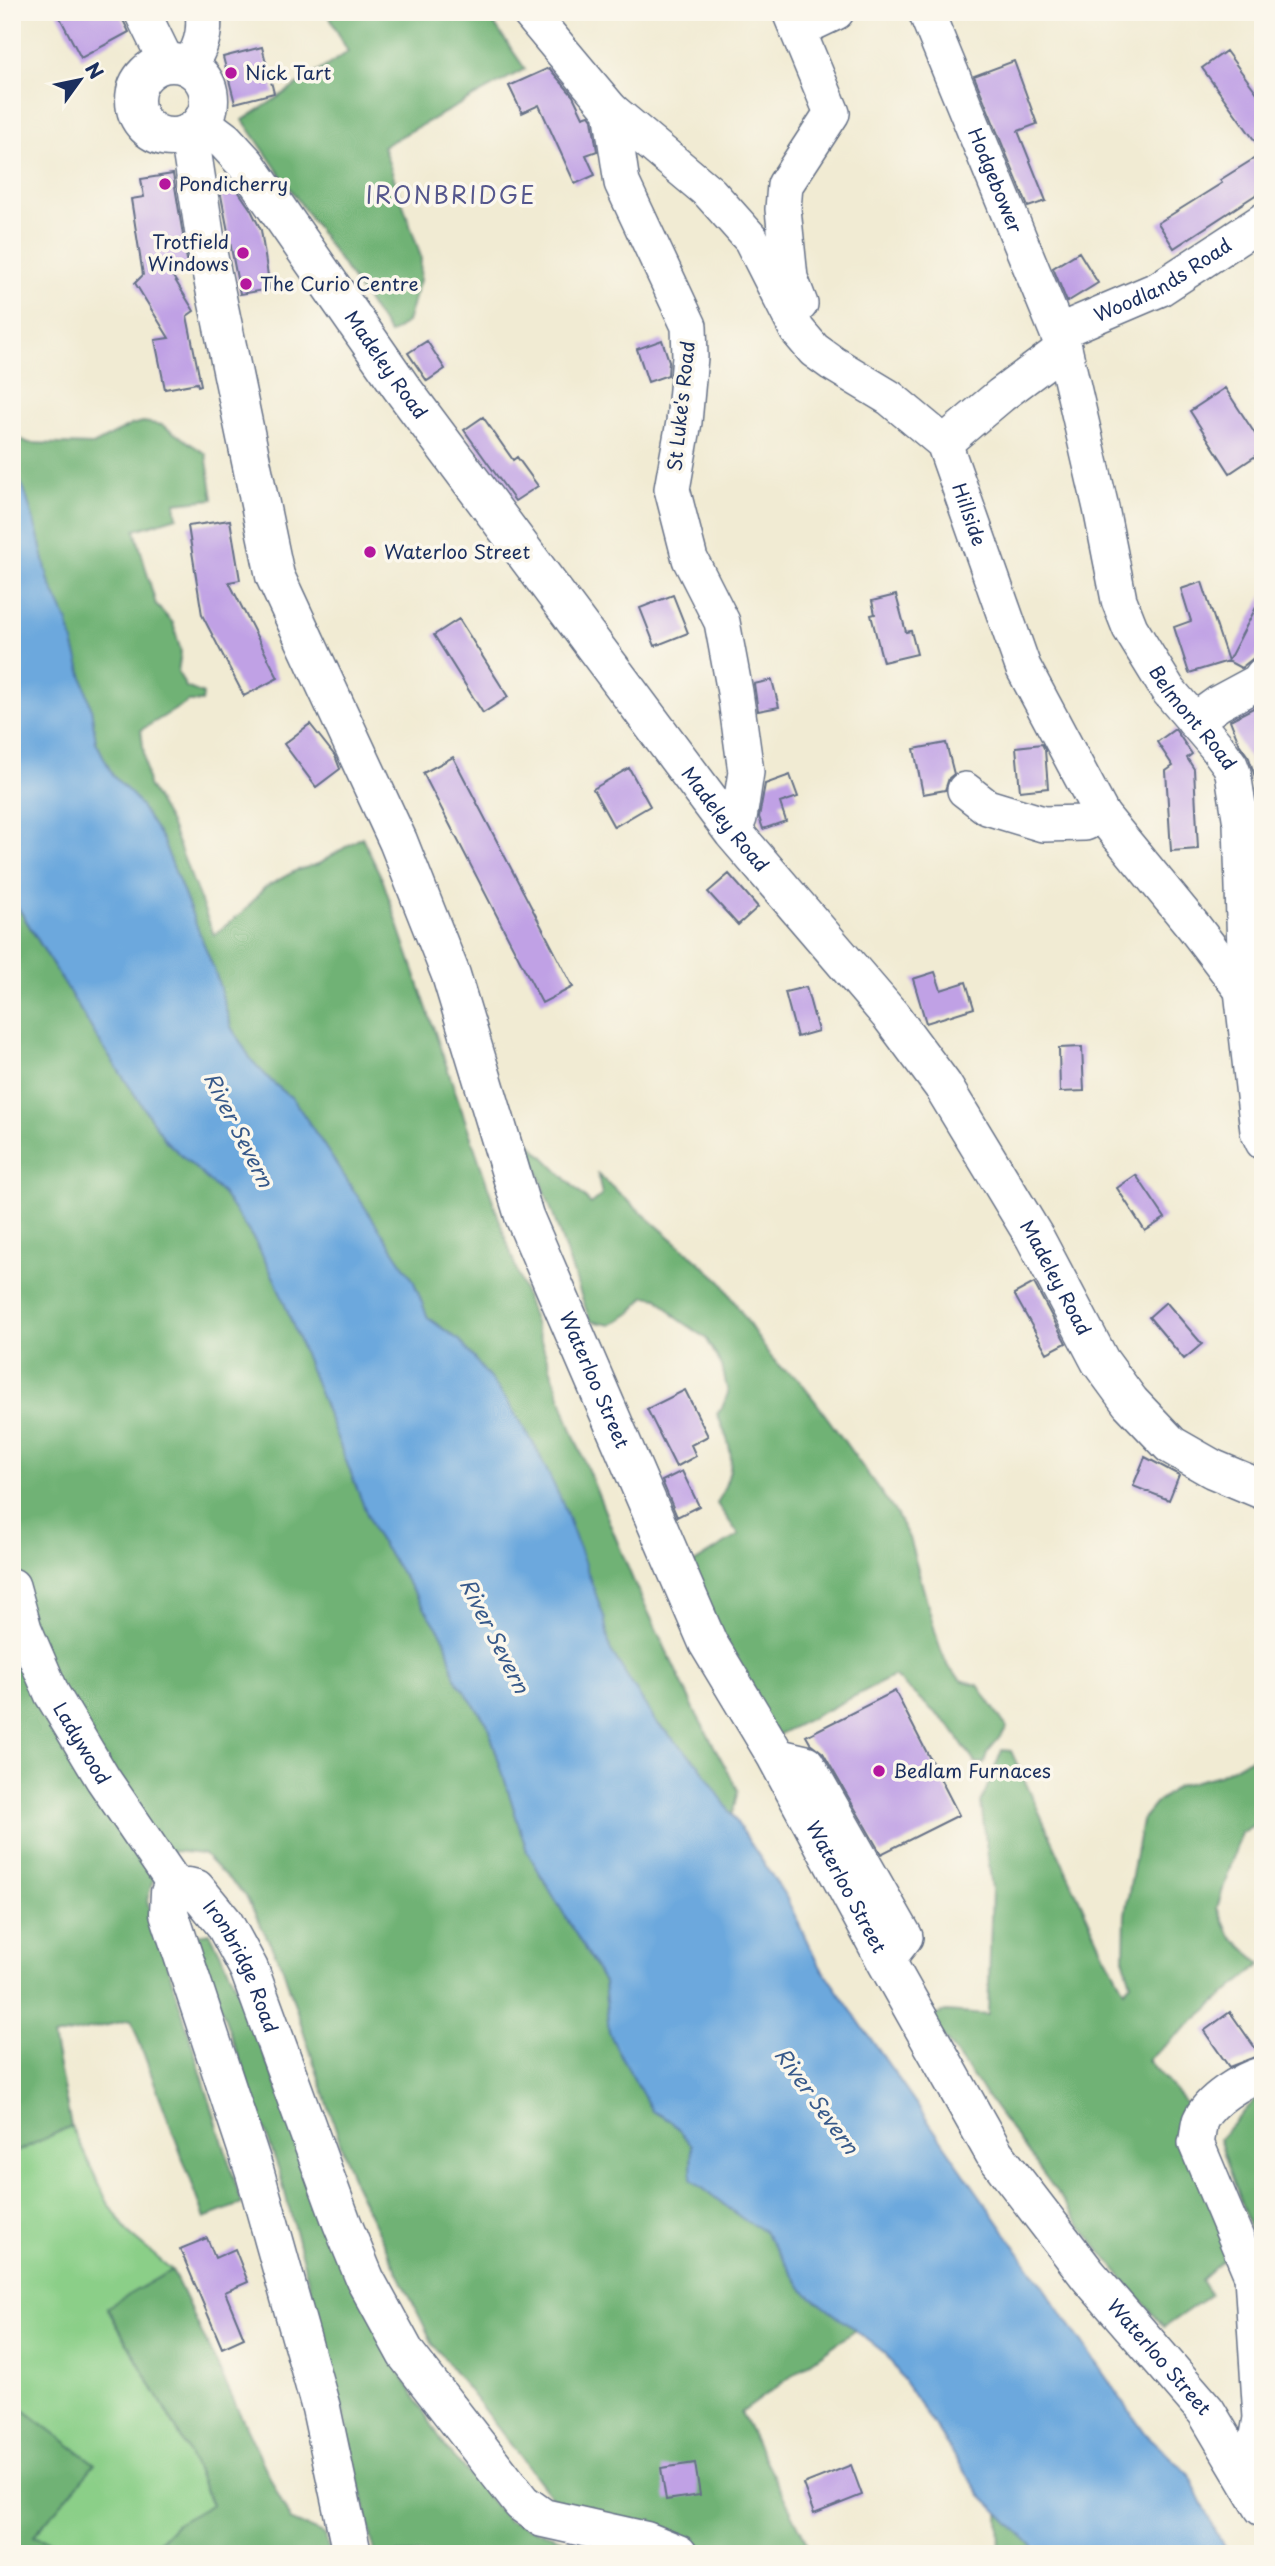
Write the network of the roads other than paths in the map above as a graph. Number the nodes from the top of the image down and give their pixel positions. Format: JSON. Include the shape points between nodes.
{"nodes":[{"id":1,"x":142,"y":12,"type":"edge"},
{"id":2,"x":203,"y":12,"type":"edge"},
{"id":3,"x":529,"y":12,"type":"edge"},
{"id":4,"x":836,"y":12,"type":"edge"},
{"id":5,"x":926,"y":12,"type":"edge"},
{"id":6,"x":794,"y":21,"type":"edge"},
{"id":7,"x":178,"y":65,"type":"junction"},
{"id":8,"x":611,"y":110,"type":"junction"},
{"id":9,"x":195,"y":128,"type":"junction"},
{"id":10,"x":1263,"y":221,"type":"edge"},
{"id":11,"x":1061,"y":340,"type":"junction"},
{"id":12,"x":814,"y":351,"type":"junction"},
{"id":13,"x":944,"y":443,"type":"junction"},
{"id":14,"x":1263,"y":675,"type":"edge"},
{"id":15,"x":1194,"y":721,"type":"junction"},
{"id":16,"x":965,"y":790,"type":"dead end"},
{"id":17,"x":1102,"y":815,"type":"junction"},
{"id":18,"x":733,"y":832,"type":"junction"},
{"id":19,"x":1242,"y":990,"type":"junction"},
{"id":20,"x":1263,"y":1142,"type":"edge"},
{"id":21,"x":1263,"y":1490,"type":"edge"},
{"id":22,"x":12,"y":1586,"type":"edge"},
{"id":23,"x":178,"y":1889,"type":"junction"},
{"id":24,"x":1263,"y":2074,"type":"edge"},
{"id":25,"x":1256,"y":2495,"type":"edge"},
{"id":26,"x":675,"y":2552,"type":"edge"},
{"id":27,"x":352,"y":2554,"type":"edge"}],
"edges":[{"from":1,"to":7,"type":"street"},
{"from":2,"to":7,"type":"street","via":[[202,42]]},
{"from":3,"to":8,"type":"street"},
{"from":4,"to":6,"type":"street"},
{"from":5,"to":11,"type":"street","name":"Hodgebower"},
{"from":6,"to":12,"type":"street","via":[[832,113],[785,185],[783,209],[790,278]]},
{"from":7,"to":9,"type":"main road","via":[[197,73],[208,92],[209,103]]},
{"from":7,"to":9,"type":"main road","via":[[156,66],[146,73],[135,106],[155,134],[178,137]]},
{"from":8,"to":12,"type":"street","via":[[710,194],[751,239],[797,330]]},
{"from":8,"to":18,"type":"street","name":"St Luke's Road","via":[[621,183],[689,326],[691,356],[672,489],[690,559],[722,622],[733,680],[747,772]]},
{"from":9,"to":18,"type":"main road","name":"Madeley Road","via":[[225,141],[246,164],[401,387]]},
{"from":9,"to":25,"type":"main road","name":"Waterloo Street","via":[[207,250],[275,576],[398,841],[441,950],[524,1216],[708,1643],[776,1756],[994,2153],[1088,2275],[1206,2411]]},
{"from":10,"to":11,"type":"street","name":"Woodlands Road","via":[[1159,289]]},
{"from":11,"to":13,"type":"street","name":"Woodlands Road"},
{"from":11,"to":15,"type":"street","name":"Belmont Road","via":[[1119,600],[1130,628],[1168,690]]},
{"from":12,"to":13,"type":"street","via":[[890,398]]},
{"from":13,"to":17,"type":"street","name":"Hillside","via":[[1023,667]]},
{"from":14,"to":15,"type":"street"},
{"from":15,"to":19,"type":"street","name":"Belmont Road","via":[[1230,765],[1236,788],[1245,951]]},
{"from":16,"to":17,"type":"street","via":[[987,807],[1043,824],[1085,823]]},
{"from":17,"to":19,"type":"street","name":"Hillside"},
{"from":18,"to":21,"type":"main road","name":"Madeley Road","via":[[891,1016],[943,1086],[1035,1238],[1100,1360],[1130,1402],[1171,1444],[1213,1469]]},
{"from":19,"to":20,"type":"street","name":"Belmont Road"},
{"from":22,"to":23,"type":"street","name":"Ladywood","via":[[24,1629],[52,1694]]},
{"from":23,"to":26,"type":"main road","name":"Ironbridge Road","via":[[188,1886],[205,1899],[249,1969],[365,2279],[406,2354],[522,2503],[543,2518]]},
{"from":23,"to":27,"type":"main road","name":"Ironbridge Road","via":[[170,1893],[169,1913],[255,2173],[321,2408]]},
{"from":24,"to":25,"type":"street","via":[[1219,2097],[1200,2120],[1196,2143],[1252,2276],[1261,2418]]}]}
